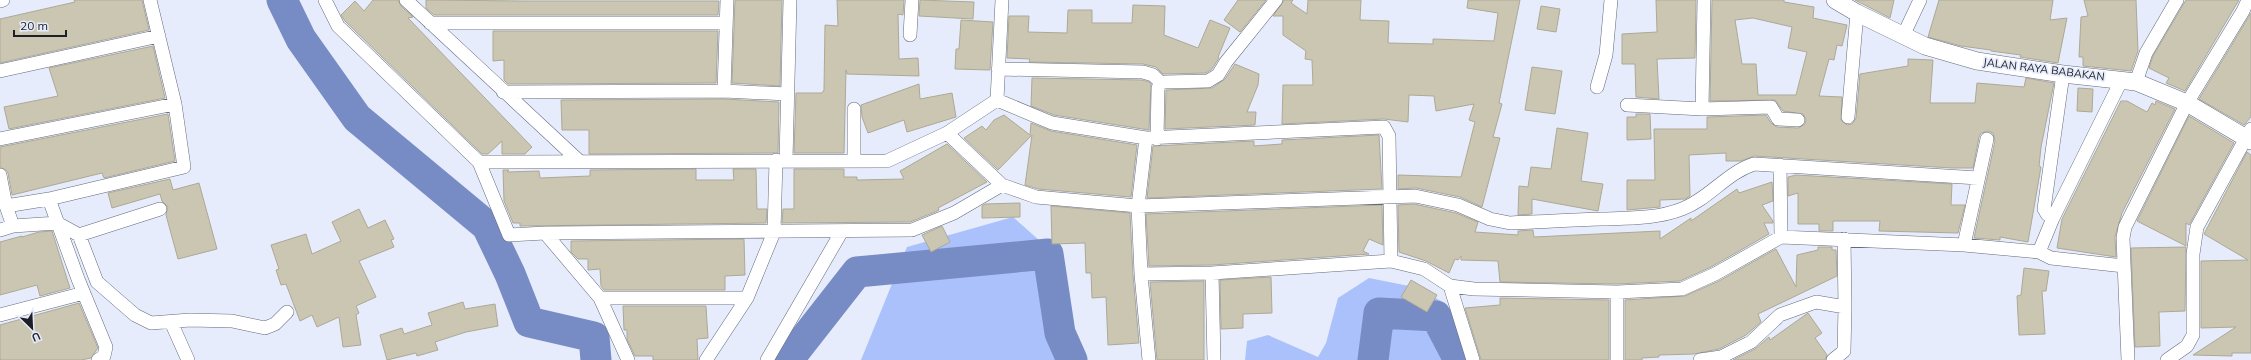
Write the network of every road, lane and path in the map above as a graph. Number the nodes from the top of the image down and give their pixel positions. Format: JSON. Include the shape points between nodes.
{"nodes":[{"id":1,"x":3,"y":0,"type":"edge"},
{"id":2,"x":150,"y":0,"type":"edge"},
{"id":3,"x":325,"y":0,"type":"edge"},
{"id":4,"x":406,"y":0,"type":"edge"},
{"id":5,"x":726,"y":0,"type":"edge"},
{"id":6,"x":790,"y":0,"type":"edge"},
{"id":7,"x":912,"y":0,"type":"edge"},
{"id":8,"x":1002,"y":0,"type":"edge"},
{"id":9,"x":1276,"y":0,"type":"edge"},
{"id":10,"x":1611,"y":0,"type":"edge"},
{"id":11,"x":1704,"y":0,"type":"edge"},
{"id":12,"x":1835,"y":0,"type":"edge"},
{"id":13,"x":1920,"y":0,"type":"edge"},
{"id":14,"x":2177,"y":0,"type":"edge"},
{"id":15,"x":2248,"y":0,"type":"edge"},
{"id":16,"x":0,"y":1,"type":"edge"},
{"id":17,"x":1857,"y":13,"type":"junction"},
{"id":18,"x":430,"y":23,"type":"junction"},
{"id":19,"x":726,"y":23,"type":"junction"},
{"id":20,"x":910,"y":35,"type":"dead end"},
{"id":21,"x":159,"y":36,"type":"junction"},
{"id":22,"x":1903,"y":36,"type":"junction"},
{"id":23,"x":998,"y":69,"type":"junction"},
{"id":24,"x":0,"y":72,"type":"edge"},
{"id":25,"x":2063,"y":74,"type":"junction"},
{"id":26,"x":2129,"y":80,"type":"junction"},
{"id":27,"x":1161,"y":83,"type":"junction"},
{"id":28,"x":1597,"y":87,"type":"dead end"},
{"id":29,"x":503,"y":92,"type":"junction"},
{"id":30,"x":724,"y":92,"type":"junction"},
{"id":31,"x":787,"y":94,"type":"junction"},
{"id":32,"x":997,"y":100,"type":"junction"},
{"id":33,"x":2187,"y":103,"type":"junction"},
{"id":34,"x":175,"y":104,"type":"junction"},
{"id":35,"x":1627,"y":105,"type":"dead end"},
{"id":36,"x":854,"y":109,"type":"dead end"},
{"id":37,"x":1702,"y":109,"type":"junction"},
{"id":38,"x":1848,"y":117,"type":"dead end"},
{"id":39,"x":1798,"y":120,"type":"dead end"},
{"id":40,"x":947,"y":133,"type":"junction"},
{"id":41,"x":2249,"y":135,"type":"edge"},
{"id":42,"x":1151,"y":138,"type":"junction"},
{"id":43,"x":0,"y":139,"type":"edge"},
{"id":44,"x":1987,"y":139,"type":"dead end"},
{"id":45,"x":578,"y":160,"type":"junction"},
{"id":46,"x":781,"y":160,"type":"junction"},
{"id":47,"x":854,"y":161,"type":"junction"},
{"id":48,"x":479,"y":162,"type":"junction"},
{"id":49,"x":1780,"y":165,"type":"junction"},
{"id":50,"x":0,"y":175,"type":"edge"},
{"id":51,"x":1978,"y":178,"type":"junction"},
{"id":52,"x":1002,"y":185,"type":"junction"},
{"id":53,"x":1390,"y":196,"type":"junction"},
{"id":54,"x":49,"y":199,"type":"junction"},
{"id":55,"x":6,"y":206,"type":"junction"},
{"id":56,"x":1138,"y":206,"type":"junction"},
{"id":57,"x":160,"y":209,"type":"dead end"},
{"id":58,"x":2053,"y":218,"type":"junction"},
{"id":59,"x":57,"y":223,"type":"junction"},
{"id":60,"x":6,"y":228,"type":"edge"},
{"id":61,"x":842,"y":231,"type":"junction"},
{"id":62,"x":774,"y":232,"type":"junction"},
{"id":63,"x":79,"y":234,"type":"junction"},
{"id":64,"x":544,"y":234,"type":"junction"},
{"id":65,"x":1782,"y":237,"type":"junction"},
{"id":66,"x":1844,"y":239,"type":"junction"},
{"id":67,"x":1964,"y":245,"type":"junction"},
{"id":68,"x":2039,"y":252,"type":"junction"},
{"id":69,"x":1391,"y":261,"type":"junction"},
{"id":70,"x":2124,"y":266,"type":"junction"},
{"id":71,"x":1212,"y":273,"type":"junction"},
{"id":72,"x":1141,"y":274,"type":"junction"},
{"id":73,"x":1450,"y":286,"type":"junction"},
{"id":74,"x":1617,"y":292,"type":"junction"},
{"id":75,"x":84,"y":293,"type":"junction"},
{"id":76,"x":600,"y":298,"type":"junction"},
{"id":77,"x":747,"y":298,"type":"junction"},
{"id":78,"x":1845,"y":307,"type":"junction"},
{"id":79,"x":287,"y":312,"type":"dead end"},
{"id":80,"x":0,"y":315,"type":"edge"},
{"id":81,"x":171,"y":322,"type":"junction"},
{"id":82,"x":1847,"y":355,"type":"edge"},
{"id":83,"x":98,"y":360,"type":"edge"},
{"id":84,"x":188,"y":360,"type":"edge"},
{"id":85,"x":628,"y":360,"type":"edge"},
{"id":86,"x":706,"y":360,"type":"edge"},
{"id":87,"x":767,"y":360,"type":"edge"},
{"id":88,"x":1148,"y":360,"type":"edge"},
{"id":89,"x":1214,"y":360,"type":"edge"},
{"id":90,"x":1473,"y":360,"type":"edge"},
{"id":91,"x":1618,"y":360,"type":"edge"},
{"id":92,"x":1700,"y":360,"type":"edge"},
{"id":93,"x":1833,"y":360,"type":"edge"},
{"id":94,"x":2128,"y":360,"type":"edge"},
{"id":95,"x":2168,"y":360,"type":"edge"}],
"edges":[{"from":1,"to":16,"type":"street"},
{"from":2,"to":21,"type":"street"},
{"from":3,"to":48,"type":"street","via":[[338,26]]},
{"from":4,"to":18,"type":"street"},
{"from":5,"to":19,"type":"street"},
{"from":6,"to":31,"type":"street"},
{"from":7,"to":20,"type":"street"},
{"from":8,"to":23,"type":"street"},
{"from":9,"to":27,"type":"street","via":[[1214,78],[1208,81]]},
{"from":10,"to":28,"type":"street","via":[[1606,55]]},
{"from":11,"to":37,"type":"street"},
{"from":12,"to":17,"type":"street","name":"JALAN RAYA BABAKAN"},
{"from":13,"to":22,"type":"street"},
{"from":14,"to":26,"type":"street"},
{"from":15,"to":33,"type":"street"},
{"from":17,"to":22,"type":"street","name":"JALAN RAYA BABAKAN"},
{"from":17,"to":38,"type":"street"},
{"from":18,"to":19,"type":"street"},
{"from":18,"to":29,"type":"street"},
{"from":19,"to":30,"type":"street"},
{"from":21,"to":24,"type":"street"},
{"from":21,"to":34,"type":"street"},
{"from":22,"to":25,"type":"street","name":"JALAN RAYA BABAKAN","via":[[1925,46],[1977,61]]},
{"from":23,"to":27,"type":"street","via":[[1143,72],[1153,75]]},
{"from":23,"to":32,"type":"street"},
{"from":25,"to":26,"type":"street","name":"JALAN RAYA BABAKAN"},
{"from":25,"to":58,"type":"street","via":[[2044,209]]},
{"from":26,"to":33,"type":"street","name":"JALAN RAYA BABAKAN"},
{"from":26,"to":58,"type":"street"},
{"from":27,"to":42,"type":"street","via":[[1158,88]]},
{"from":29,"to":30,"type":"street"},
{"from":29,"to":45,"type":"street"},
{"from":30,"to":31,"type":"street"},
{"from":31,"to":46,"type":"street"},
{"from":32,"to":40,"type":"street"},
{"from":32,"to":42,"type":"street","via":[[1052,123]]},
{"from":33,"to":41,"type":"street","name":"JALAN RAYA BABAKAN"},
{"from":33,"to":70,"type":"street","via":[[2125,227]]},
{"from":34,"to":43,"type":"street"},
{"from":34,"to":54,"type":"street","via":[[184,167]]},
{"from":35,"to":37,"type":"street"},
{"from":36,"to":47,"type":"street"},
{"from":37,"to":39,"type":"street","via":[[1771,107],[1778,119]]},
{"from":40,"to":47,"type":"street","via":[[887,161]]},
{"from":40,"to":52,"type":"street"},
{"from":41,"to":95,"type":"street","via":[[2197,227],[2193,254],[2193,335],[2191,341]]},
{"from":42,"to":53,"type":"street","via":[[1384,127],[1389,136]]},
{"from":42,"to":56,"type":"street"},
{"from":44,"to":51,"type":"street"},
{"from":45,"to":46,"type":"street"},
{"from":45,"to":48,"type":"street"},
{"from":46,"to":47,"type":"street"},
{"from":46,"to":62,"type":"street"},
{"from":48,"to":64,"type":"street","via":[[509,235]]},
{"from":49,"to":51,"type":"street"},
{"from":49,"to":53,"type":"street","via":[[1754,164],[1744,167],[1706,198],[1660,217],[1510,223],[1490,219],[1458,205],[1416,196]]},
{"from":49,"to":65,"type":"street"},
{"from":50,"to":55,"type":"street"},
{"from":51,"to":67,"type":"street","via":[[1973,213]]},
{"from":52,"to":56,"type":"street","via":[[1036,197]]},
{"from":52,"to":61,"type":"street","via":[[954,213],[912,230]]},
{"from":53,"to":56,"type":"street"},
{"from":53,"to":69,"type":"street"},
{"from":54,"to":55,"type":"street"},
{"from":54,"to":59,"type":"street"},
{"from":55,"to":60,"type":"street"},
{"from":56,"to":72,"type":"street"},
{"from":57,"to":63,"type":"street"},
{"from":58,"to":68,"type":"street"},
{"from":59,"to":60,"type":"street"},
{"from":59,"to":63,"type":"street"},
{"from":59,"to":75,"type":"street"},
{"from":61,"to":62,"type":"street"},
{"from":61,"to":87,"type":"street"},
{"from":62,"to":64,"type":"street"},
{"from":62,"to":77,"type":"street"},
{"from":63,"to":81,"type":"street","via":[[97,282],[135,315],[151,323]]},
{"from":64,"to":76,"type":"street"},
{"from":65,"to":66,"type":"street"},
{"from":65,"to":74,"type":"street","via":[[1682,289]]},
{"from":66,"to":67,"type":"street"},
{"from":66,"to":78,"type":"street"},
{"from":67,"to":68,"type":"street"},
{"from":68,"to":70,"type":"street","via":[[2051,258]]},
{"from":69,"to":71,"type":"street"},
{"from":69,"to":73,"type":"street","via":[[1424,269]]},
{"from":70,"to":94,"type":"street"},
{"from":71,"to":72,"type":"street"},
{"from":71,"to":89,"type":"street"},
{"from":72,"to":88,"type":"street"},
{"from":73,"to":74,"type":"street","via":[[1474,289]]},
{"from":73,"to":90,"type":"street"},
{"from":74,"to":91,"type":"street"},
{"from":75,"to":80,"type":"street"},
{"from":75,"to":83,"type":"street","via":[[106,347],[104,356]]},
{"from":76,"to":77,"type":"street"},
{"from":76,"to":85,"type":"street"},
{"from":77,"to":86,"type":"street"},
{"from":78,"to":82,"type":"street"},
{"from":78,"to":92,"type":"street","via":[[1816,302],[1780,315],[1751,342],[1721,357]]},
{"from":79,"to":81,"type":"street","via":[[274,324],[265,328],[232,321]]},
{"from":81,"to":84,"type":"street"},
{"from":82,"to":93,"type":"street"}]}
